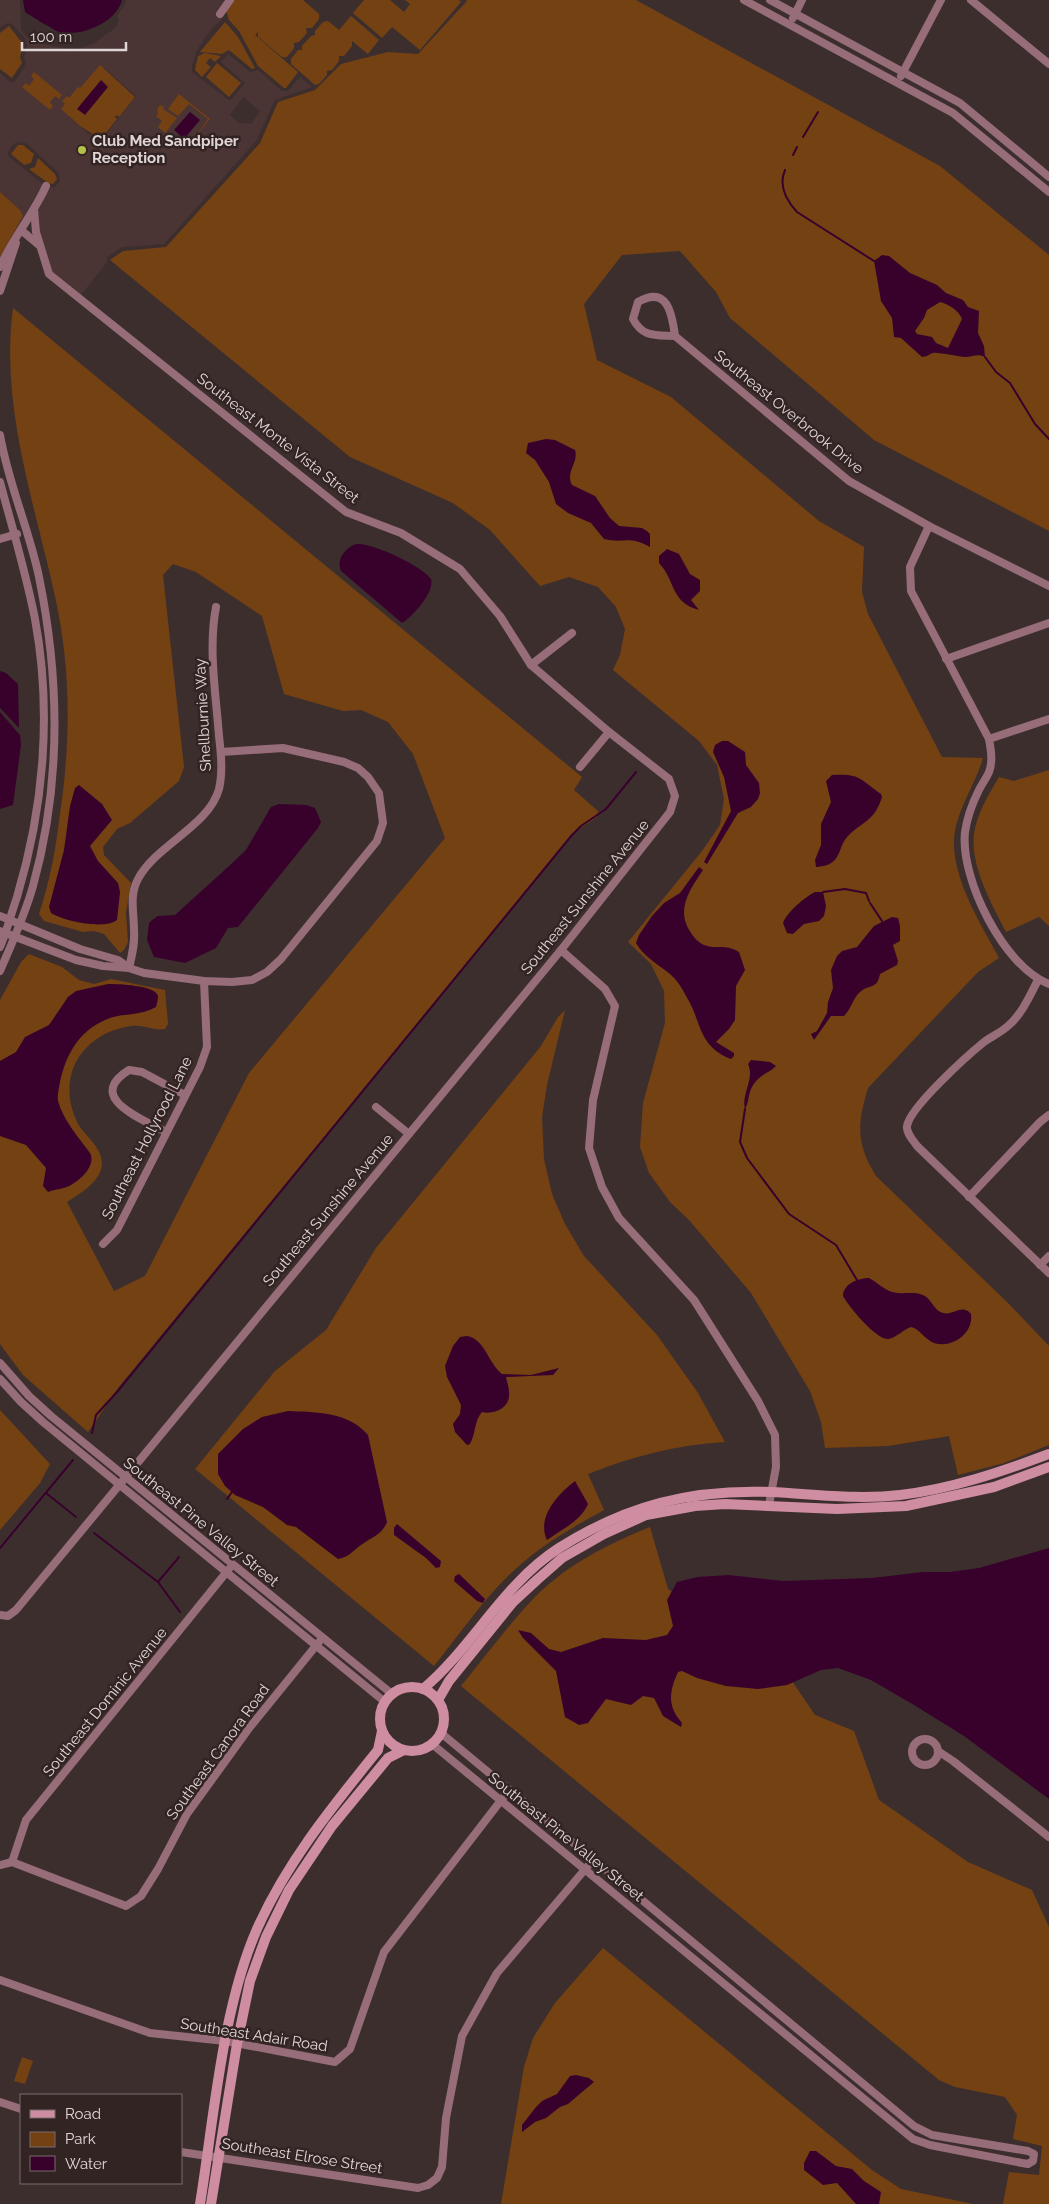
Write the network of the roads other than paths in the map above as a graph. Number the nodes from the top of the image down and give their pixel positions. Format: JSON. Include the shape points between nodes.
{"nodes":[{"id":1,"x":230,"y":0,"type":"edge"},
{"id":2,"x":744,"y":0,"type":"edge"},
{"id":3,"x":770,"y":0,"type":"edge"},
{"id":4,"x":802,"y":0,"type":"edge"},
{"id":5,"x":941,"y":0,"type":"edge"},
{"id":6,"x":971,"y":0,"type":"edge"},
{"id":7,"x":220,"y":14,"type":"dead end"},
{"id":8,"x":795,"y":14,"type":"junction"},
{"id":9,"x":790,"y":24,"type":"junction"},
{"id":10,"x":1049,"y":64,"type":"edge"},
{"id":11,"x":903,"y":73,"type":"junction"},
{"id":12,"x":897,"y":84,"type":"junction"},
{"id":13,"x":997,"y":133,"type":"junction"},
{"id":14,"x":989,"y":142,"type":"junction"},
{"id":15,"x":1049,"y":177,"type":"edge"},
{"id":16,"x":46,"y":186,"type":"dead end"},
{"id":17,"x":1049,"y":192,"type":"edge"},
{"id":18,"x":34,"y":209,"type":"junction"},
{"id":19,"x":21,"y":230,"type":"junction"},
{"id":20,"x":40,"y":246,"type":"junction"},
{"id":21,"x":0,"y":267,"type":"edge"},
{"id":22,"x":0,"y":291,"type":"edge"},
{"id":23,"x":675,"y":336,"type":"junction"},
{"id":24,"x":0,"y":434,"type":"edge"},
{"id":25,"x":0,"y":482,"type":"edge"},
{"id":26,"x":929,"y":526,"type":"junction"},
{"id":27,"x":26,"y":531,"type":"junction"},
{"id":28,"x":14,"y":535,"type":"junction"},
{"id":29,"x":0,"y":539,"type":"edge"},
{"id":30,"x":1049,"y":586,"type":"edge"},
{"id":31,"x":216,"y":607,"type":"dead end"},
{"id":32,"x":1049,"y":623,"type":"edge"},
{"id":33,"x":572,"y":634,"type":"dead end"},
{"id":34,"x":946,"y":659,"type":"junction"},
{"id":35,"x":531,"y":665,"type":"junction"},
{"id":36,"x":1049,"y":719,"type":"edge"},
{"id":37,"x":609,"y":732,"type":"junction"},
{"id":38,"x":989,"y":739,"type":"junction"},
{"id":39,"x":221,"y":752,"type":"junction"},
{"id":40,"x":580,"y":767,"type":"dead end"},
{"id":41,"x":670,"y":812,"type":"joint"},
{"id":42,"x":0,"y":916,"type":"edge"},
{"id":43,"x":10,"y":919,"type":"junction"},
{"id":44,"x":20,"y":924,"type":"junction"},
{"id":45,"x":3,"y":932,"type":"edge"},
{"id":46,"x":15,"y":937,"type":"junction"},
{"id":47,"x":0,"y":947,"type":"edge"},
{"id":48,"x":561,"y":950,"type":"junction"},
{"id":49,"x":129,"y":968,"type":"junction"},
{"id":50,"x":0,"y":971,"type":"edge"},
{"id":51,"x":1038,"y":980,"type":"junction"},
{"id":52,"x":204,"y":982,"type":"junction"},
{"id":53,"x":1049,"y":984,"type":"edge"},
{"id":54,"x":185,"y":1095,"type":"junction"},
{"id":55,"x":376,"y":1107,"type":"dead end"},
{"id":56,"x":1049,"y":1115,"type":"edge"},
{"id":57,"x":166,"y":1132,"type":"junction"},
{"id":58,"x":409,"y":1134,"type":"junction"},
{"id":59,"x":969,"y":1197,"type":"junction"},
{"id":60,"x":103,"y":1244,"type":"dead end"},
{"id":61,"x":1049,"y":1256,"type":"edge"},
{"id":62,"x":1040,"y":1265,"type":"junction"},
{"id":63,"x":1049,"y":1273,"type":"edge"},
{"id":64,"x":0,"y":1363,"type":"edge"},
{"id":65,"x":0,"y":1379,"type":"edge"},
{"id":66,"x":1049,"y":1454,"type":"edge"},
{"id":67,"x":1049,"y":1467,"type":"edge"},
{"id":68,"x":125,"y":1476,"type":"junction"},
{"id":69,"x":118,"y":1484,"type":"junction"},
{"id":70,"x":771,"y":1492,"type":"junction"},
{"id":71,"x":769,"y":1506,"type":"junction"},
{"id":72,"x":232,"y":1565,"type":"junction"},
{"id":73,"x":226,"y":1573,"type":"junction"},
{"id":74,"x":0,"y":1615,"type":"edge"},
{"id":75,"x":322,"y":1639,"type":"junction"},
{"id":76,"x":316,"y":1646,"type":"junction"},
{"id":77,"x":423,"y":1689,"type":"junction"},
{"id":78,"x":392,"y":1694,"type":"junction"},
{"id":79,"x":438,"y":1700,"type":"junction"},
{"id":80,"x":385,"y":1702,"type":"junction"},
{"id":81,"x":382,"y":1731,"type":"junction"},
{"id":82,"x":441,"y":1733,"type":"junction"},
{"id":83,"x":432,"y":1744,"type":"junction"},
{"id":84,"x":404,"y":1750,"type":"junction"},
{"id":85,"x":938,"y":1752,"type":"dead end"},
{"id":86,"x":509,"y":1790,"type":"junction"},
{"id":87,"x":500,"y":1801,"type":"junction"},
{"id":88,"x":329,"y":1810,"type":"junction"},
{"id":89,"x":339,"y":1818,"type":"junction"},
{"id":90,"x":1049,"y":1837,"type":"edge"},
{"id":91,"x":593,"y":1860,"type":"junction"},
{"id":92,"x":12,"y":1862,"type":"junction"},
{"id":93,"x":0,"y":1864,"type":"edge"},
{"id":94,"x":585,"y":1870,"type":"junction"},
{"id":95,"x":255,"y":1936,"type":"junction"},
{"id":96,"x":265,"y":1940,"type":"junction"},
{"id":97,"x":691,"y":1941,"type":"junction"},
{"id":98,"x":683,"y":1951,"type":"junction"},
{"id":99,"x":0,"y":1980,"type":"edge"},
{"id":100,"x":787,"y":2021,"type":"junction"},
{"id":101,"x":780,"y":2030,"type":"junction"},
{"id":102,"x":226,"y":2041,"type":"junction"},
{"id":103,"x":237,"y":2044,"type":"junction"},
{"id":104,"x":0,"y":2102,"type":"edge"},
{"id":105,"x":885,"y":2102,"type":"junction"},
{"id":106,"x":20,"y":2109,"type":"edge"},
{"id":107,"x":880,"y":2112,"type":"junction"},
{"id":108,"x":182,"y":2152,"type":"edge"},
{"id":109,"x":208,"y":2156,"type":"junction"},
{"id":110,"x":218,"y":2158,"type":"junction"},
{"id":111,"x":200,"y":2204,"type":"edge"},
{"id":112,"x":211,"y":2204,"type":"edge"}],
"edges":[{"from":1,"to":7,"type":"street"},
{"from":2,"to":9,"type":"street"},
{"from":3,"to":8,"type":"street"},
{"from":4,"to":8,"type":"street"},
{"from":5,"to":11,"type":"street"},
{"from":6,"to":10,"type":"street"},
{"from":8,"to":9,"type":"street"},
{"from":8,"to":11,"type":"street"},
{"from":9,"to":12,"type":"street"},
{"from":11,"to":12,"type":"street"},
{"from":11,"to":13,"type":"street","via":[[960,103]]},
{"from":12,"to":14,"type":"street","via":[[953,113]]},
{"from":13,"to":14,"type":"street"},
{"from":13,"to":15,"type":"street"},
{"from":14,"to":17,"type":"street"},
{"from":16,"to":18,"type":"street"},
{"from":18,"to":19,"type":"street"},
{"from":18,"to":20,"type":"street","name":"Southeast Monte Vista Street"},
{"from":19,"to":20,"type":"street"},
{"from":19,"to":21,"type":"street"},
{"from":19,"to":22,"type":"street"},
{"from":20,"to":35,"type":"street","name":"Southeast Monte Vista Street","via":[[49,274],[346,512],[401,533],[460,569],[500,616]]},
{"from":23,"to":23,"type":"street","via":[[671,311],[665,302],[655,296],[638,302],[633,319],[639,329],[648,334]]},
{"from":23,"to":26,"type":"street","name":"Southeast Overbrook Drive","via":[[849,481]]},
{"from":24,"to":27,"type":"street"},
{"from":25,"to":28,"type":"street"},
{"from":26,"to":30,"type":"street","name":"Southeast Overbrook Drive"},
{"from":26,"to":34,"type":"street","via":[[910,567],[911,591]]},
{"from":27,"to":28,"type":"street"},
{"from":27,"to":44,"type":"street","via":[[39,576],[47,622],[56,730],[46,828],[33,887]]},
{"from":28,"to":29,"type":"street"},
{"from":28,"to":43,"type":"street","via":[[34,618],[42,672],[44,736],[33,835]]},
{"from":31,"to":39,"type":"street","name":"Shellburnie Way","via":[[212,628]]},
{"from":32,"to":34,"type":"street"},
{"from":33,"to":35,"type":"street"},
{"from":34,"to":38,"type":"street"},
{"from":35,"to":37,"type":"street","name":"Southeast Monte Vista Street"},
{"from":36,"to":38,"type":"street"},
{"from":37,"to":40,"type":"street"},
{"from":37,"to":41,"type":"street","name":"Southeast Monte Vista Street","via":[[668,780],[675,796]]},
{"from":38,"to":51,"type":"street","via":[[992,755],[989,772],[977,792],[965,832],[969,875],[1004,947],[1019,966]]},
{"from":39,"to":49,"type":"street","name":"Shellburnie Way","via":[[221,778],[211,805],[138,878],[133,893],[134,949]]},
{"from":39,"to":52,"type":"street","via":[[283,748],[351,765],[368,776],[379,792],[383,823],[368,854],[267,972],[252,980]]},
{"from":41,"to":48,"type":"street","name":"Southeast Sunshine Avenue"},
{"from":42,"to":43,"type":"street"},
{"from":43,"to":44,"type":"street"},
{"from":43,"to":45,"type":"street"},
{"from":44,"to":46,"type":"street"},
{"from":44,"to":49,"type":"street","via":[[80,949],[118,960]]},
{"from":45,"to":46,"type":"street"},
{"from":45,"to":47,"type":"street"},
{"from":46,"to":49,"type":"street","via":[[76,960]]},
{"from":46,"to":50,"type":"street"},
{"from":48,"to":58,"type":"street","name":"Southeast Sunshine Avenue"},
{"from":48,"to":70,"type":"street","via":[[605,989],[615,1006],[593,1100],[589,1148],[602,1187],[619,1218],[694,1300],[758,1401],[774,1435],[776,1467]]},
{"from":49,"to":52,"type":"street"},
{"from":51,"to":53,"type":"street"},
{"from":51,"to":59,"type":"street","via":[[1018,1016],[956,1067],[914,1111],[907,1126],[909,1136],[917,1146]]},
{"from":52,"to":54,"type":"street","name":"Southeast Hollyrood Lane","via":[[207,1047]]},
{"from":54,"to":57,"type":"street","name":"Southeast Hollyrood Lane"},
{"from":54,"to":57,"type":"street","via":[[142,1072],[129,1070],[118,1077],[112,1088],[121,1108]]},
{"from":55,"to":58,"type":"street"},
{"from":56,"to":59,"type":"street"},
{"from":57,"to":60,"type":"street","name":"Southeast Hollyrood Lane","via":[[117,1230]]},
{"from":58,"to":68,"type":"street","name":"Southeast Sunshine Avenue"},
{"from":59,"to":62,"type":"street"},
{"from":61,"to":62,"type":"street"},
{"from":62,"to":63,"type":"street"},
{"from":64,"to":68,"type":"street","name":"Southeast Pine Valley Street","via":[[29,1396]]},
{"from":65,"to":69,"type":"street","name":"Southeast Pine Valley Street","via":[[36,1416]]},
{"from":66,"to":70,"type":"street","via":[[988,1476],[900,1495],[833,1497]]},
{"from":67,"to":71,"type":"street","via":[[994,1487],[906,1506],[837,1509]]},
{"from":68,"to":69,"type":"street","name":"Southeast Sunshine Avenue"},
{"from":68,"to":72,"type":"street","name":"Southeast Pine Valley Street"},
{"from":69,"to":73,"type":"street","name":"Southeast Pine Valley Street"},
{"from":69,"to":74,"type":"street","name":"Southeast Sunshine Avenue","via":[[16,1610],[8,1616]]},
{"from":70,"to":71,"type":"street"},
{"from":70,"to":77,"type":"street","via":[[692,1495],[642,1506],[599,1524],[558,1549],[530,1572],[505,1596],[442,1673]]},
{"from":71,"to":79,"type":"street","via":[[695,1506],[646,1515],[604,1534],[570,1554],[513,1602],[449,1681]]},
{"from":72,"to":73,"type":"street","name":"Southeast Dominic Avenue"},
{"from":72,"to":75,"type":"street","name":"Southeast Pine Valley Street"},
{"from":73,"to":76,"type":"street","name":"Southeast Pine Valley Street"},
{"from":73,"to":92,"type":"street","name":"Southeast Dominic Avenue","via":[[26,1820]]},
{"from":75,"to":76,"type":"street","name":"Southeast Canora Road"},
{"from":75,"to":78,"type":"street","name":"Southeast Pine Valley Street"},
{"from":76,"to":80,"type":"street","name":"Southeast Pine Valley Street"},
{"from":76,"to":92,"type":"street","name":"Southeast Canora Road","via":[[250,1726],[187,1814],[141,1896],[126,1906]]},
{"from":77,"to":78,"type":"street","via":[[407,1688]]},
{"from":77,"to":79,"type":"street"},
{"from":78,"to":80,"type":"street"},
{"from":79,"to":82,"type":"street","via":[[444,1716]]},
{"from":80,"to":81,"type":"street","via":[[381,1711]]},
{"from":81,"to":84,"type":"street","via":[[387,1740]]},
{"from":81,"to":88,"type":"street","via":[[378,1750]]},
{"from":82,"to":83,"type":"street"},
{"from":82,"to":86,"type":"street","name":"Southeast Pine Valley Street"},
{"from":83,"to":84,"type":"street","via":[[423,1749]]},
{"from":83,"to":87,"type":"street","name":"Southeast Pine Valley Street"},
{"from":84,"to":89,"type":"street","via":[[388,1758]]},
{"from":85,"to":90,"type":"street"},
{"from":86,"to":87,"type":"street","name":"Southeast Adair Road"},
{"from":86,"to":91,"type":"street","name":"Southeast Pine Valley Street"},
{"from":87,"to":94,"type":"street","name":"Southeast Pine Valley Street"},
{"from":87,"to":103,"type":"street","name":"Southeast Adair Road","via":[[384,1952],[350,2049],[335,2062]]},
{"from":88,"to":89,"type":"street"},
{"from":88,"to":95,"type":"street","via":[[281,1881]]},
{"from":89,"to":96,"type":"street","via":[[289,1890]]},
{"from":91,"to":94,"type":"street"},
{"from":91,"to":97,"type":"street","name":"Southeast Pine Valley Street"},
{"from":92,"to":93,"type":"street"},
{"from":94,"to":98,"type":"street","name":"Southeast Pine Valley Street"},
{"from":94,"to":110,"type":"street","name":"Southeast Elrose Street","via":[[497,1973],[462,2036],[445,2126],[442,2167],[433,2182],[418,2188]]},
{"from":95,"to":96,"type":"street"},
{"from":95,"to":102,"type":"street","via":[[241,1973]]},
{"from":96,"to":103,"type":"street","via":[[250,1981]]},
{"from":97,"to":98,"type":"street"},
{"from":97,"to":100,"type":"street","name":"Southeast Pine Valley Street"},
{"from":98,"to":101,"type":"street","name":"Southeast Pine Valley Street"},
{"from":99,"to":102,"type":"street","name":"Southeast Adair Road","via":[[150,2033]]},
{"from":100,"to":101,"type":"street"},
{"from":100,"to":105,"type":"street","name":"Southeast Pine Valley Street"},
{"from":101,"to":107,"type":"street","name":"Southeast Pine Valley Street"},
{"from":102,"to":103,"type":"street","name":"Southeast Adair Road"},
{"from":102,"to":109,"type":"street"},
{"from":103,"to":110,"type":"street"},
{"from":104,"to":106,"type":"street"},
{"from":105,"to":107,"type":"street"},
{"from":105,"to":107,"type":"street","name":"Southeast Pine Valley Street","via":[[914,2126],[932,2135],[1028,2151],[1035,2157],[1032,2163],[1022,2163],[920,2142]]},
{"from":108,"to":109,"type":"street","name":"Southeast Elrose Street"},
{"from":109,"to":110,"type":"street","name":"Southeast Elrose Street"},
{"from":109,"to":111,"type":"street"},
{"from":110,"to":112,"type":"street"}]}
